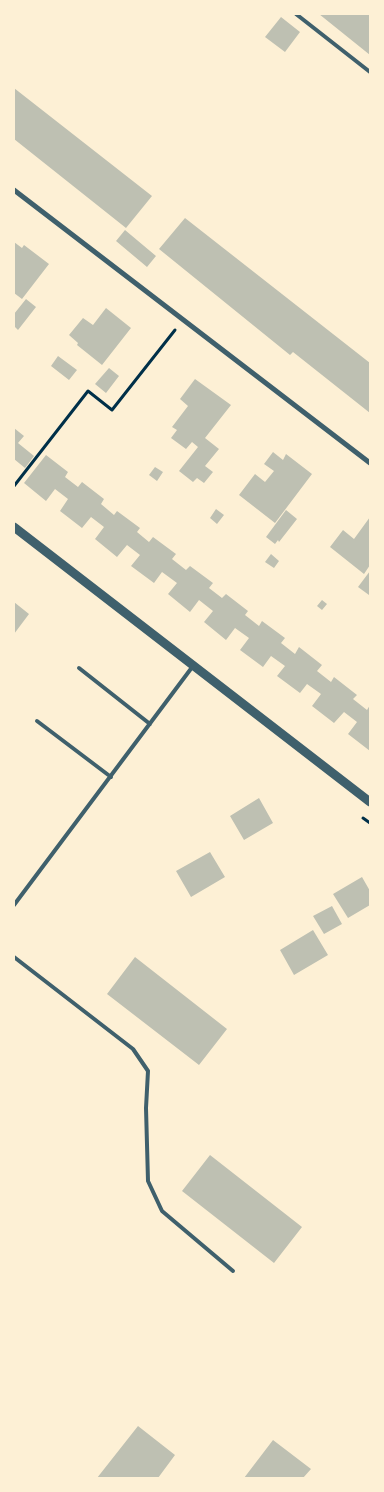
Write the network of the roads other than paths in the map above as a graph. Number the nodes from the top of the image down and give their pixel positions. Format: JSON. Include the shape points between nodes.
{"nodes":[{"id":1,"x":296,"y":14,"type":"edge"},
{"id":2,"x":370,"y":72,"type":"edge"},
{"id":3,"x":14,"y":190,"type":"edge"},
{"id":4,"x":370,"y":463,"type":"edge"},
{"id":5,"x":14,"y":527,"type":"edge"},
{"id":6,"x":193,"y":666,"type":"junction"},
{"id":7,"x":79,"y":668,"type":"dead end"},
{"id":8,"x":37,"y":721,"type":"dead end"},
{"id":9,"x":150,"y":724,"type":"junction"},
{"id":10,"x":111,"y":778,"type":"junction"},
{"id":11,"x":370,"y":802,"type":"edge"},
{"id":12,"x":14,"y":905,"type":"edge"},
{"id":13,"x":14,"y":957,"type":"edge"},
{"id":14,"x":234,"y":1272,"type":"dead end"}],
"edges":[{"from":1,"to":2,"type":"lane"},
{"from":3,"to":4,"type":"street"},
{"from":5,"to":6,"type":"street"},
{"from":6,"to":9,"type":"lane"},
{"from":6,"to":11,"type":"street"},
{"from":7,"to":9,"type":"lane"},
{"from":8,"to":10,"type":"lane"},
{"from":9,"to":10,"type":"lane"},
{"from":10,"to":12,"type":"lane"},
{"from":13,"to":14,"type":"lane","via":[[133,1049],[148,1071],[148,1181],[162,1211]]}]}
